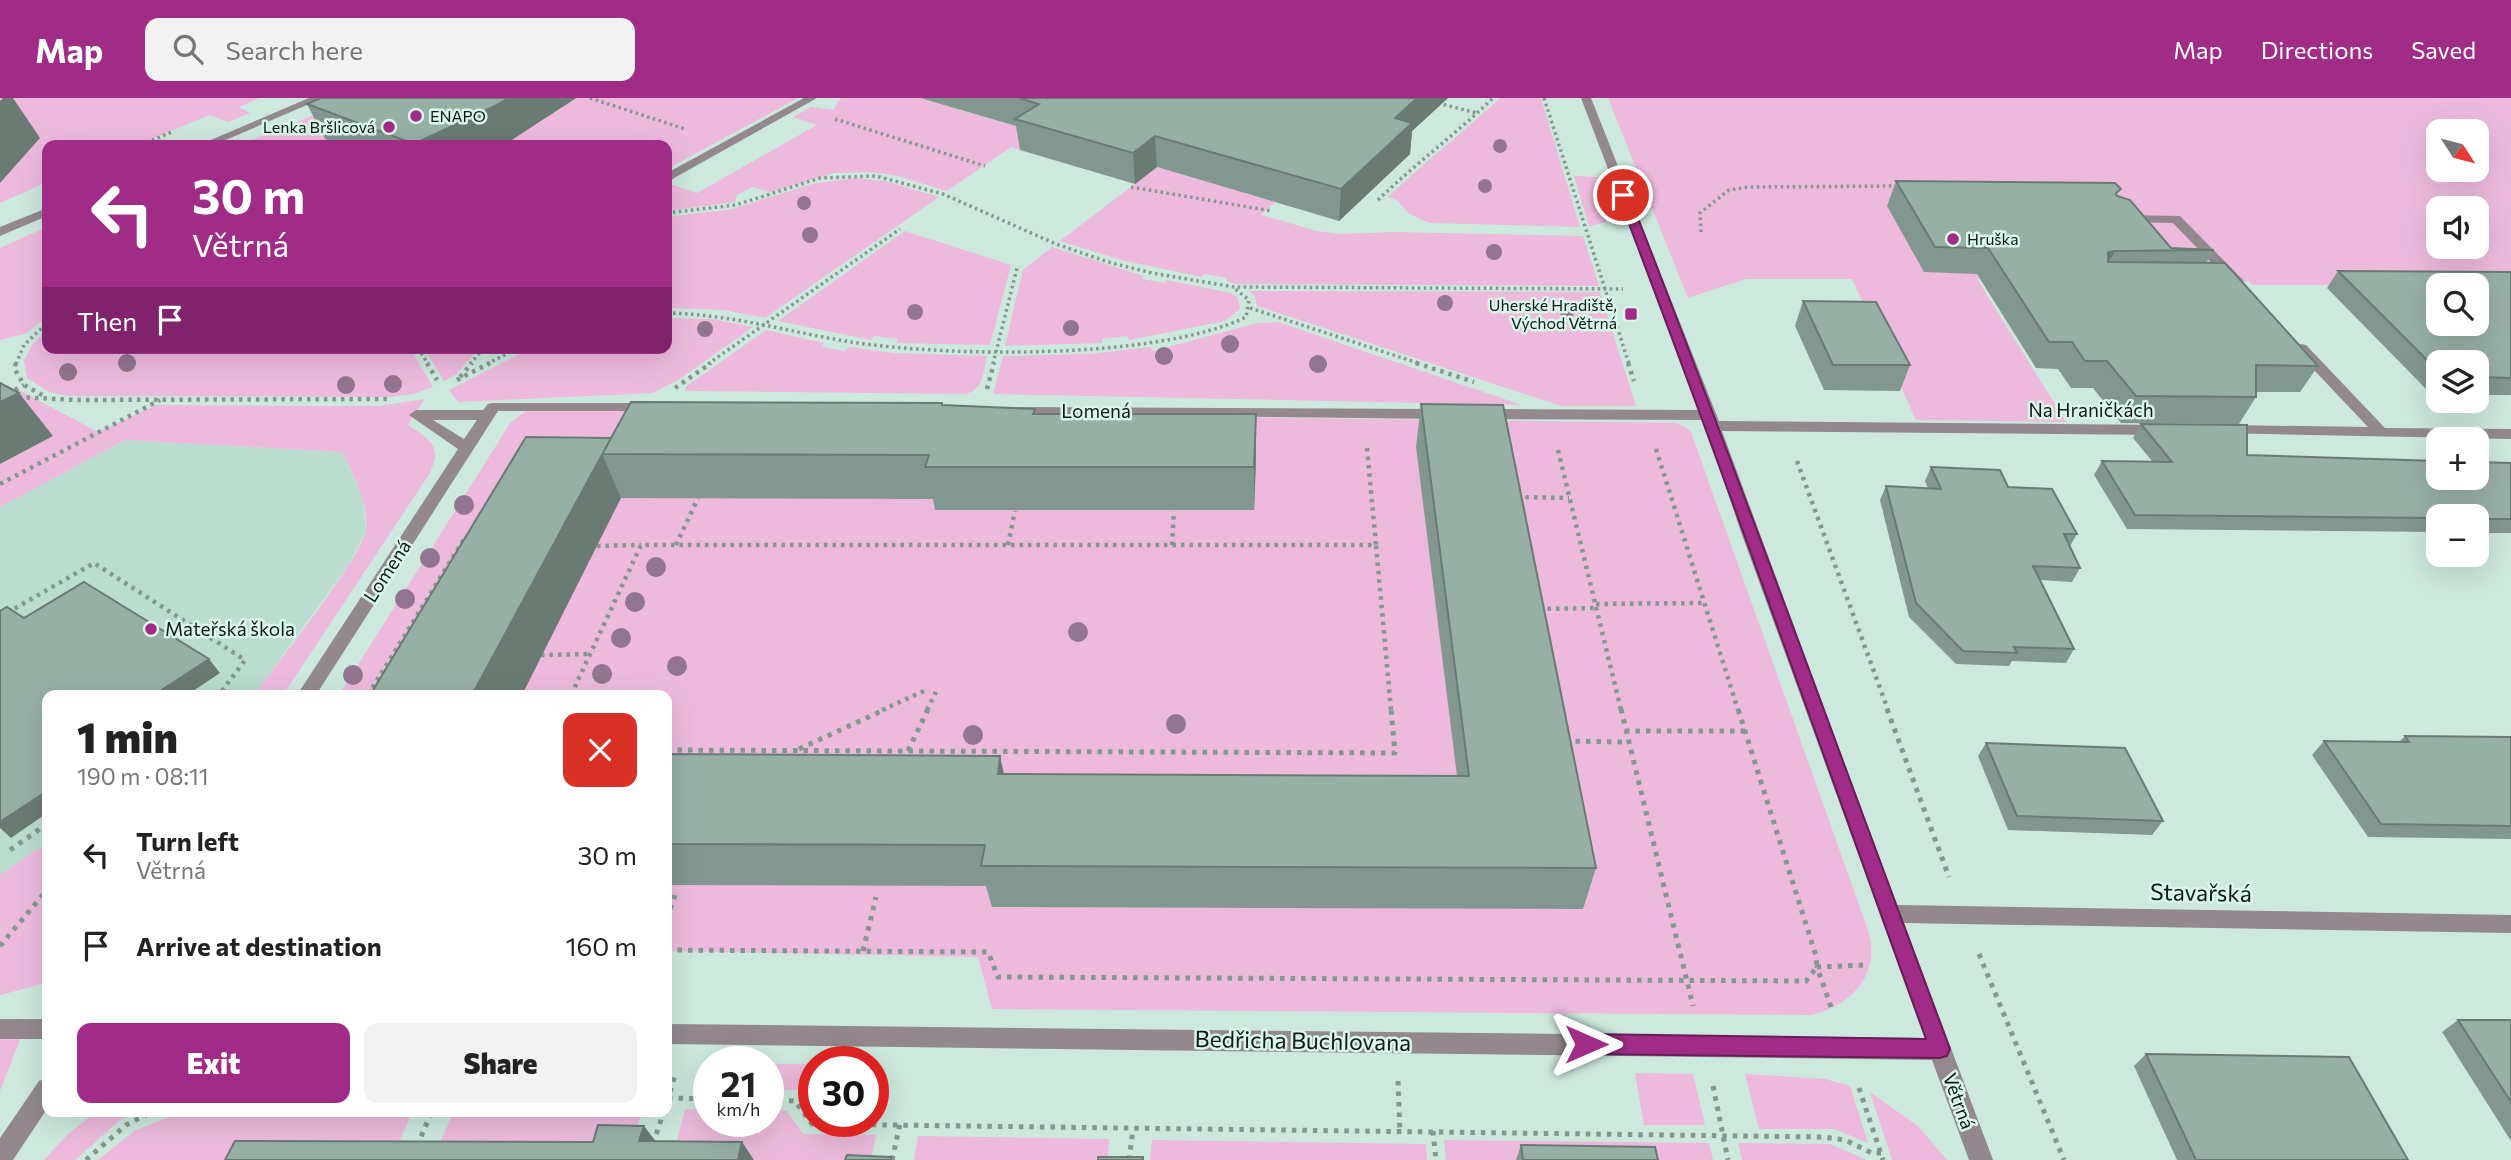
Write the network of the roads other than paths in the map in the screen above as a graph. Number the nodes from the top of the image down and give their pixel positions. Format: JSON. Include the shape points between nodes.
{"nodes":[{"id":1,"x":318,"y":98,"type":"edge"},
{"id":2,"x":812,"y":98,"type":"edge"},
{"id":3,"x":1586,"y":98,"type":"edge"},
{"id":4,"x":220,"y":139,"type":"edge"},
{"id":5,"x":672,"y":175,"type":"edge"},
{"id":6,"x":42,"y":214,"type":"edge"},
{"id":7,"x":2112,"y":219,"type":"edge"},
{"id":8,"x":0,"y":232,"type":"edge"},
{"id":9,"x":2237,"y":286,"type":"edge"},
{"id":10,"x":2295,"y":342,"type":"edge"},
{"id":11,"x":654,"y":407,"type":"edge"},
{"id":12,"x":981,"y":410,"type":"edge"},
{"id":13,"x":488,"y":415,"type":"junction"},
{"id":14,"x":1711,"y":421,"type":"junction"},
{"id":15,"x":2170,"y":430,"type":"edge"},
{"id":16,"x":2212,"y":430,"type":"edge"},
{"id":17,"x":2381,"y":432,"type":"junction"},
{"id":18,"x":2511,"y":435,"type":"edge"},
{"id":19,"x":467,"y":448,"type":"junction"},
{"id":20,"x":309,"y":690,"type":"edge"},
{"id":21,"x":1890,"y":914,"type":"junction"},
{"id":22,"x":2511,"y":924,"type":"edge"},
{"id":23,"x":0,"y":1029,"type":"edge"},
{"id":24,"x":42,"y":1029,"type":"edge"},
{"id":25,"x":672,"y":1034,"type":"edge"},
{"id":26,"x":1940,"y":1049,"type":"junction"},
{"id":27,"x":42,"y":1096,"type":"edge"},
{"id":28,"x":0,"y":1159,"type":"edge"},
{"id":29,"x":1981,"y":1160,"type":"edge"}],
"edges":[{"from":1,"to":4,"type":"street"},
{"from":2,"to":5,"type":"street"},
{"from":3,"to":14,"type":"street","name":"Větrná"},
{"from":6,"to":8,"type":"street"},
{"from":7,"to":9,"type":"street","via":[[2176,219]]},
{"from":10,"to":17,"type":"street"},
{"from":11,"to":13,"type":"street","via":[[493,407]]},
{"from":12,"to":14,"type":"street","name":"Lomená","via":[[1645,414]]},
{"from":13,"to":19,"type":"street","name":"Lomená"},
{"from":13,"to":19,"type":"street","via":[[416,415]]},
{"from":14,"to":15,"type":"street","name":"Na Hraničkách","via":[[1784,428]]},
{"from":14,"to":21,"type":"street","name":"Větrná"},
{"from":16,"to":17,"type":"street"},
{"from":17,"to":18,"type":"street"},
{"from":19,"to":20,"type":"street","name":"Lomená"},
{"from":21,"to":22,"type":"street","name":"Stavařská"},
{"from":21,"to":26,"type":"street","name":"Větrná"},
{"from":23,"to":24,"type":"street"},
{"from":25,"to":26,"type":"street","name":"Bedřicha Buchlovana"},
{"from":26,"to":29,"type":"street","name":"Větrná"},
{"from":27,"to":28,"type":"street"}]}
